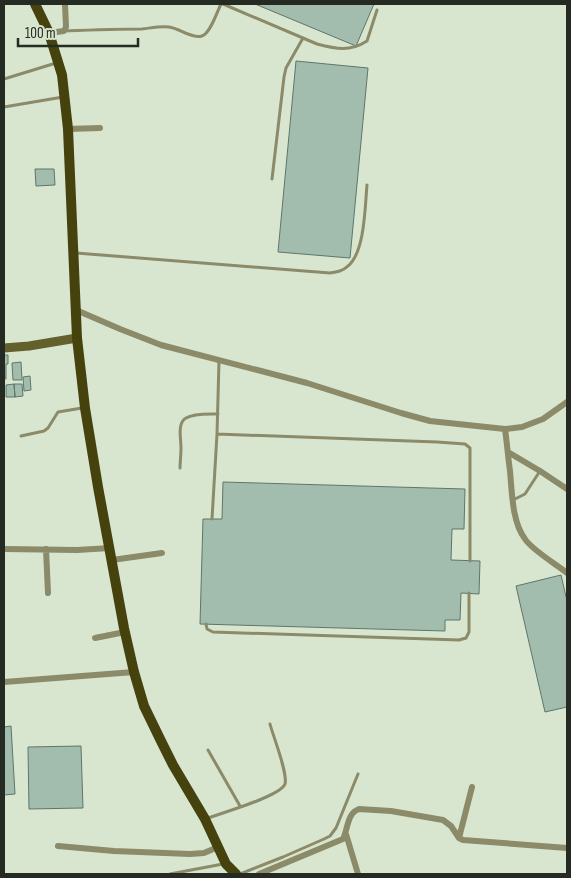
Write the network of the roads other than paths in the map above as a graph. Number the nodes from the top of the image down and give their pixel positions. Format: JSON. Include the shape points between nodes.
{"nodes":[{"id":1,"x":35,"y":4,"type":"edge"},
{"id":2,"x":65,"y":4,"type":"edge"},
{"id":3,"x":222,"y":4,"type":"edge"},
{"id":4,"x":378,"y":10,"type":"dead end"},
{"id":5,"x":64,"y":31,"type":"junction"},
{"id":6,"x":49,"y":33,"type":"junction"},
{"id":7,"x":303,"y":38,"type":"junction"},
{"id":8,"x":59,"y":63,"type":"junction"},
{"id":9,"x":4,"y":79,"type":"edge"},
{"id":10,"x":64,"y":96,"type":"junction"},
{"id":11,"x":4,"y":107,"type":"edge"},
{"id":12,"x":100,"y":128,"type":"dead end"},
{"id":13,"x":68,"y":129,"type":"junction"},
{"id":14,"x":272,"y":179,"type":"dead end"},
{"id":15,"x":367,"y":185,"type":"dead end"},
{"id":16,"x":73,"y":252,"type":"junction"},
{"id":17,"x":76,"y":310,"type":"junction"},
{"id":18,"x":76,"y":338,"type":"junction"},
{"id":19,"x":4,"y":348,"type":"edge"},
{"id":20,"x":219,"y":360,"type":"junction"},
{"id":21,"x":567,"y":402,"type":"edge"},
{"id":22,"x":85,"y":408,"type":"junction"},
{"id":23,"x":218,"y":414,"type":"junction"},
{"id":24,"x":505,"y":429,"type":"junction"},
{"id":25,"x":217,"y":434,"type":"junction"},
{"id":26,"x":21,"y":436,"type":"dead end"},
{"id":27,"x":508,"y":452,"type":"junction"},
{"id":28,"x":180,"y":468,"type":"dead end"},
{"id":29,"x":540,"y":471,"type":"junction"},
{"id":30,"x":567,"y":489,"type":"edge"},
{"id":31,"x":513,"y":500,"type":"junction"},
{"id":32,"x":212,"y":519,"type":"dead end"},
{"id":33,"x":110,"y":548,"type":"junction"},
{"id":34,"x":4,"y":549,"type":"edge"},
{"id":35,"x":46,"y":550,"type":"junction"},
{"id":36,"x":162,"y":553,"type":"dead end"},
{"id":37,"x":112,"y":560,"type":"junction"},
{"id":38,"x":470,"y":561,"type":"dead end"},
{"id":39,"x":567,"y":572,"type":"edge"},
{"id":40,"x":48,"y":593,"type":"dead end"},
{"id":41,"x":469,"y":593,"type":"dead end"},
{"id":42,"x":206,"y":624,"type":"dead end"},
{"id":43,"x":125,"y":632,"type":"junction"},
{"id":44,"x":95,"y":638,"type":"dead end"},
{"id":45,"x":134,"y":672,"type":"junction"},
{"id":46,"x":4,"y":682,"type":"edge"},
{"id":47,"x":270,"y":724,"type":"dead end"},
{"id":48,"x":208,"y":750,"type":"dead end"},
{"id":49,"x":358,"y":774,"type":"dead end"},
{"id":50,"x":472,"y":787,"type":"dead end"},
{"id":51,"x":240,"y":806,"type":"junction"},
{"id":52,"x":205,"y":819,"type":"junction"},
{"id":53,"x":346,"y":834,"type":"junction"},
{"id":54,"x":459,"y":838,"type":"junction"},
{"id":55,"x":58,"y":846,"type":"dead end"},
{"id":56,"x":218,"y":847,"type":"junction"},
{"id":57,"x":567,"y":848,"type":"edge"},
{"id":58,"x":226,"y":864,"type":"junction"},
{"id":59,"x":170,"y":874,"type":"edge"},
{"id":60,"x":238,"y":874,"type":"edge"},
{"id":61,"x":259,"y":874,"type":"edge"},
{"id":62,"x":358,"y":874,"type":"edge"}],
"edges":[{"from":1,"to":6,"type":"main road"},
{"from":2,"to":5,"type":"street"},
{"from":3,"to":5,"type":"lane","via":[[206,34],[200,37],[168,27]]},
{"from":3,"to":7,"type":"lane"},
{"from":4,"to":7,"type":"lane","via":[[367,41],[360,46],[337,48]]},
{"from":5,"to":6,"type":"street"},
{"from":6,"to":8,"type":"main road"},
{"from":7,"to":14,"type":"lane","via":[[284,76]]},
{"from":8,"to":9,"type":"lane"},
{"from":8,"to":10,"type":"main road"},
{"from":10,"to":11,"type":"lane"},
{"from":10,"to":13,"type":"main road"},
{"from":12,"to":13,"type":"street"},
{"from":13,"to":16,"type":"main road"},
{"from":15,"to":16,"type":"lane","via":[[359,248],[354,259],[340,271],[330,273]]},
{"from":16,"to":17,"type":"main road"},
{"from":17,"to":18,"type":"main road"},
{"from":17,"to":20,"type":"street","via":[[162,345]]},
{"from":18,"to":19,"type":"street"},
{"from":18,"to":22,"type":"main road"},
{"from":20,"to":23,"type":"lane"},
{"from":20,"to":24,"type":"street","via":[[316,385],[430,421]]},
{"from":21,"to":24,"type":"street","via":[[534,423]]},
{"from":22,"to":26,"type":"lane","via":[[58,412],[44,431]]},
{"from":22,"to":33,"type":"main road"},
{"from":23,"to":25,"type":"lane"},
{"from":23,"to":28,"type":"lane","via":[[188,416],[181,423]]},
{"from":24,"to":27,"type":"street"},
{"from":25,"to":32,"type":"lane"},
{"from":25,"to":38,"type":"lane","via":[[465,444],[470,448]]},
{"from":27,"to":29,"type":"street"},
{"from":27,"to":31,"type":"street"},
{"from":29,"to":30,"type":"street"},
{"from":29,"to":31,"type":"lane","via":[[525,494]]},
{"from":31,"to":39,"type":"street","via":[[517,524],[526,541]]},
{"from":33,"to":35,"type":"street"},
{"from":33,"to":37,"type":"main road"},
{"from":34,"to":35,"type":"street"},
{"from":35,"to":40,"type":"street"},
{"from":36,"to":37,"type":"street"},
{"from":37,"to":43,"type":"main road"},
{"from":41,"to":42,"type":"lane","via":[[469,632],[466,638],[459,640],[213,632],[206,629]]},
{"from":43,"to":44,"type":"street"},
{"from":43,"to":45,"type":"main road"},
{"from":45,"to":46,"type":"street"},
{"from":45,"to":52,"type":"main road","via":[[150,718]]},
{"from":47,"to":51,"type":"lane","via":[[285,784],[268,797]]},
{"from":48,"to":51,"type":"lane"},
{"from":49,"to":60,"type":"lane","via":[[330,836]]},
{"from":50,"to":54,"type":"street"},
{"from":51,"to":52,"type":"lane"},
{"from":52,"to":56,"type":"main road"},
{"from":53,"to":54,"type":"street","via":[[354,810],[367,809],[443,820]]},
{"from":53,"to":61,"type":"street","via":[[337,842]]},
{"from":53,"to":62,"type":"street"},
{"from":54,"to":57,"type":"street","via":[[474,842]]},
{"from":55,"to":56,"type":"street","via":[[114,852],[190,854]]},
{"from":56,"to":58,"type":"main road"},
{"from":58,"to":59,"type":"lane"},
{"from":58,"to":60,"type":"main road"}]}
